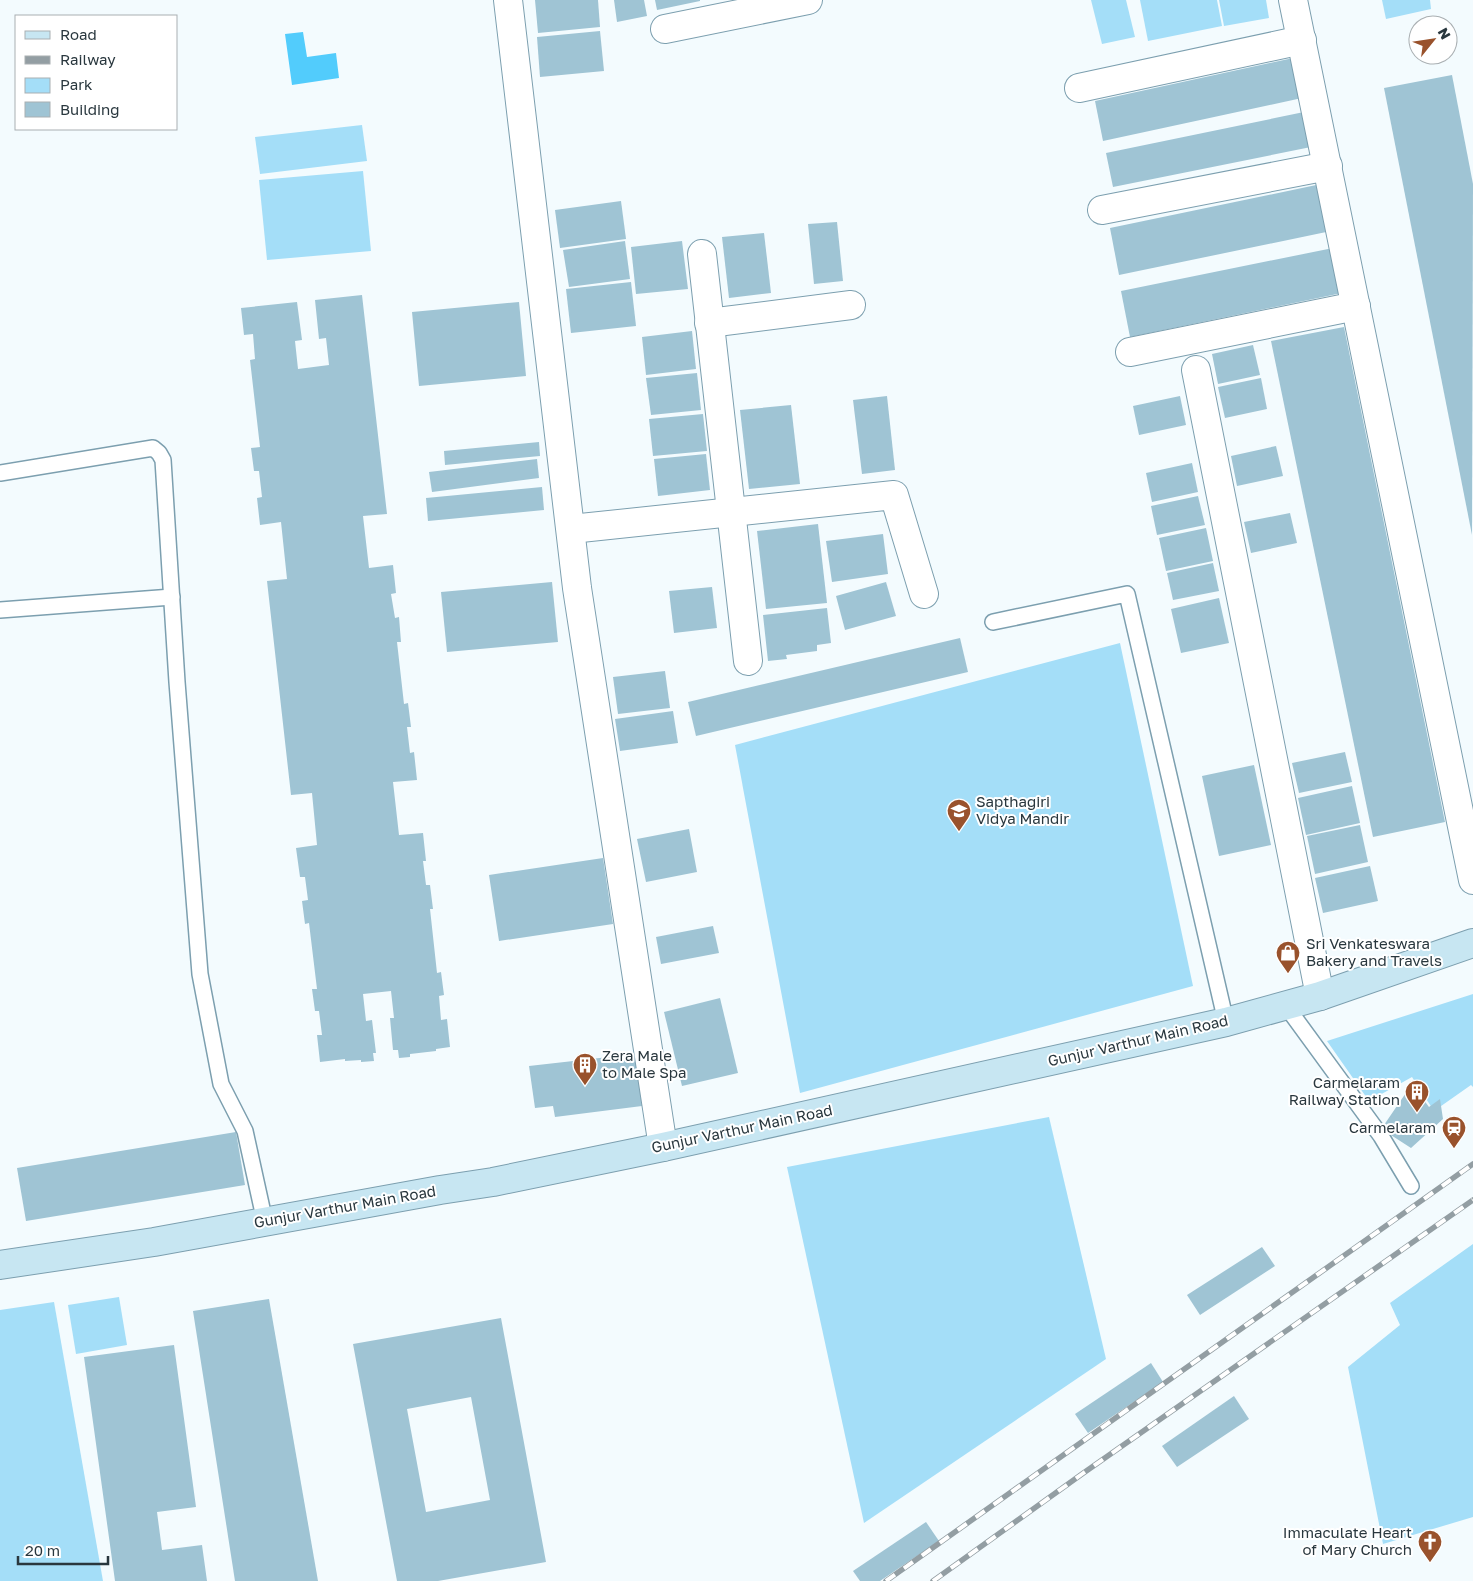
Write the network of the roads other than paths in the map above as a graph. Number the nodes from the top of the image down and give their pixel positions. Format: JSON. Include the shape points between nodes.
{"nodes":[{"id":1,"x":508,"y":0,"type":"edge"},
{"id":2,"x":808,"y":0,"type":"edge"},
{"id":3,"x":1293,"y":0,"type":"edge"},
{"id":4,"x":665,"y":29,"type":"dead end"},
{"id":5,"x":1302,"y":40,"type":"junction"},
{"id":6,"x":1079,"y":88,"type":"dead end"},
{"id":7,"x":1328,"y":166,"type":"junction"},
{"id":8,"x":1102,"y":210,"type":"dead end"},
{"id":9,"x":702,"y":254,"type":"dead end"},
{"id":10,"x":851,"y":305,"type":"dead end"},
{"id":11,"x":1356,"y":306,"type":"junction"},
{"id":12,"x":709,"y":323,"type":"junction"},
{"id":13,"x":1130,"y":352,"type":"dead end"},
{"id":14,"x":1196,"y":370,"type":"dead end"},
{"id":15,"x":0,"y":473,"type":"edge"},
{"id":16,"x":731,"y":512,"type":"junction"},
{"id":17,"x":571,"y":529,"type":"junction"},
{"id":18,"x":924,"y":594,"type":"dead end"},
{"id":19,"x":172,"y":597,"type":"junction"},
{"id":20,"x":0,"y":610,"type":"edge"},
{"id":21,"x":993,"y":622,"type":"dead end"},
{"id":22,"x":748,"y":661,"type":"dead end"},
{"id":23,"x":1473,"y":880,"type":"edge"},
{"id":24,"x":1473,"y":943,"type":"edge"},
{"id":25,"x":1320,"y":996,"type":"junction"},
{"id":26,"x":1286,"y":1006,"type":"junction"},
{"id":27,"x":1226,"y":1022,"type":"junction"},
{"id":28,"x":663,"y":1147,"type":"junction"},
{"id":29,"x":1411,"y":1186,"type":"dead end"},
{"id":30,"x":265,"y":1222,"type":"junction"},
{"id":31,"x":0,"y":1265,"type":"edge"}],
"edges":[{"from":1,"to":17,"type":"street"},
{"from":2,"to":4,"type":"street"},
{"from":3,"to":5,"type":"street"},
{"from":5,"to":6,"type":"street"},
{"from":5,"to":7,"type":"street"},
{"from":7,"to":8,"type":"street"},
{"from":7,"to":11,"type":"street"},
{"from":9,"to":12,"type":"street"},
{"from":10,"to":12,"type":"street"},
{"from":11,"to":13,"type":"street"},
{"from":11,"to":23,"type":"street"},
{"from":12,"to":16,"type":"street"},
{"from":14,"to":25,"type":"street"},
{"from":15,"to":19,"type":"lane","via":[[153,448],[163,460]]},
{"from":16,"to":17,"type":"street"},
{"from":16,"to":18,"type":"street","via":[[894,495]]},
{"from":16,"to":22,"type":"street"},
{"from":17,"to":28,"type":"street"},
{"from":19,"to":20,"type":"lane"},
{"from":19,"to":30,"type":"lane","via":[[200,974],[221,1084],[244,1131]]},
{"from":21,"to":27,"type":"lane","via":[[1127,594]]},
{"from":24,"to":25,"type":"main road","name":"Gunjur Varthur Main Road"},
{"from":25,"to":26,"type":"main road","name":"Gunjur Varthur Main Road"},
{"from":26,"to":27,"type":"main road","name":"Gunjur Varthur Main Road"},
{"from":26,"to":29,"type":"lane","via":[[1381,1136]]},
{"from":27,"to":28,"type":"main road","name":"Gunjur Varthur Main Road"},
{"from":28,"to":30,"type":"main road","name":"Gunjur Varthur Main Road","via":[[493,1182]]},
{"from":30,"to":31,"type":"main road","name":"Gunjur Varthur Main Road"}]}
